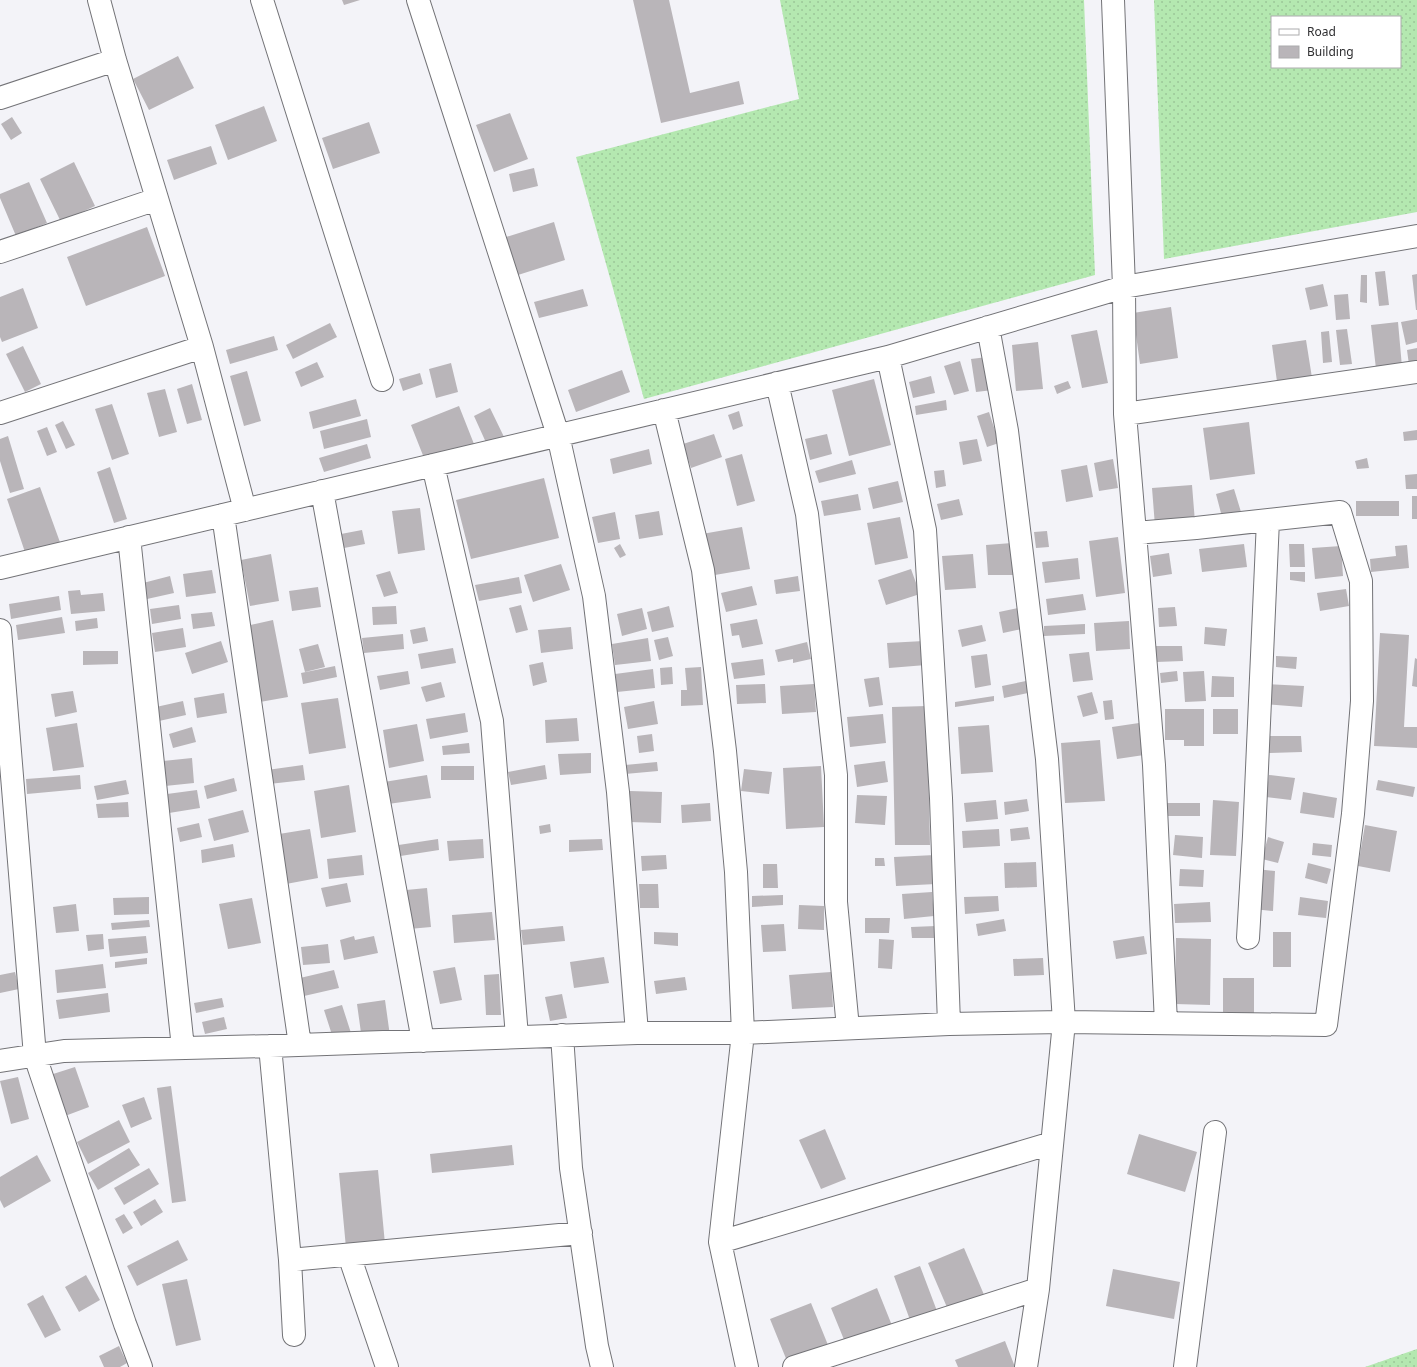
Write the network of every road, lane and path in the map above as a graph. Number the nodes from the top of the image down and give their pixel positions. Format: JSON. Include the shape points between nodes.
{"nodes":[{"id":1,"x":99,"y":0,"type":"edge"},
{"id":2,"x":262,"y":0,"type":"edge"},
{"id":3,"x":418,"y":0,"type":"edge"},
{"id":4,"x":1113,"y":0,"type":"edge"},
{"id":5,"x":115,"y":60,"type":"junction"},
{"id":6,"x":0,"y":98,"type":"edge"},
{"id":7,"x":157,"y":199,"type":"junction"},
{"id":8,"x":1417,"y":236,"type":"edge"},
{"id":9,"x":0,"y":252,"type":"edge"},
{"id":10,"x":1124,"y":287,"type":"junction"},
{"id":11,"x":988,"y":327,"type":"junction"},
{"id":12,"x":202,"y":347,"type":"junction"},
{"id":13,"x":888,"y":357,"type":"junction"},
{"id":14,"x":1417,"y":372,"type":"edge"},
{"id":15,"x":382,"y":380,"type":"dead end"},
{"id":16,"x":777,"y":383,"type":"junction"},
{"id":17,"x":664,"y":410,"type":"junction"},
{"id":18,"x":0,"y":413,"type":"edge"},
{"id":19,"x":1125,"y":414,"type":"junction"},
{"id":20,"x":558,"y":435,"type":"junction"},
{"id":21,"x":433,"y":465,"type":"junction"},
{"id":22,"x":322,"y":491,"type":"junction"},
{"id":23,"x":245,"y":510,"type":"junction"},
{"id":24,"x":223,"y":515,"type":"junction"},
{"id":25,"x":1268,"y":520,"type":"junction"},
{"id":26,"x":1135,"y":534,"type":"junction"},
{"id":27,"x":129,"y":538,"type":"junction"},
{"id":28,"x":0,"y":568,"type":"edge"},
{"id":29,"x":0,"y":630,"type":"edge"},
{"id":30,"x":1248,"y":938,"type":"dead end"},
{"id":31,"x":1064,"y":1022,"type":"junction"},
{"id":32,"x":1166,"y":1023,"type":"junction"},
{"id":33,"x":949,"y":1024,"type":"junction"},
{"id":34,"x":848,"y":1028,"type":"junction"},
{"id":35,"x":637,"y":1033,"type":"junction"},
{"id":36,"x":743,"y":1033,"type":"junction"},
{"id":37,"x":562,"y":1035,"type":"junction"},
{"id":38,"x":517,"y":1037,"type":"junction"},
{"id":39,"x":423,"y":1041,"type":"junction"},
{"id":40,"x":300,"y":1045,"type":"junction"},
{"id":41,"x":270,"y":1046,"type":"junction"},
{"id":42,"x":183,"y":1048,"type":"junction"},
{"id":43,"x":35,"y":1056,"type":"junction"},
{"id":44,"x":0,"y":1061,"type":"edge"},
{"id":45,"x":1215,"y":1132,"type":"dead end"},
{"id":46,"x":1052,"y":1143,"type":"junction"},
{"id":47,"x":581,"y":1233,"type":"junction"},
{"id":48,"x":720,"y":1242,"type":"junction"},
{"id":49,"x":349,"y":1255,"type":"junction"},
{"id":50,"x":290,"y":1260,"type":"junction"},
{"id":51,"x":1038,"y":1289,"type":"junction"},
{"id":52,"x":294,"y":1335,"type":"dead end"},
{"id":53,"x":141,"y":1367,"type":"edge"},
{"id":54,"x":387,"y":1367,"type":"edge"},
{"id":55,"x":602,"y":1367,"type":"edge"},
{"id":56,"x":747,"y":1367,"type":"edge"},
{"id":57,"x":794,"y":1367,"type":"edge"},
{"id":58,"x":1026,"y":1367,"type":"edge"},
{"id":59,"x":1185,"y":1367,"type":"edge"}],
"edges":[{"from":1,"to":5,"type":"street"},
{"from":2,"to":15,"type":"street"},
{"from":3,"to":20,"type":"street"},
{"from":4,"to":10,"type":"street"},
{"from":5,"to":6,"type":"street"},
{"from":5,"to":7,"type":"street"},
{"from":7,"to":9,"type":"street"},
{"from":7,"to":12,"type":"street"},
{"from":8,"to":10,"type":"street"},
{"from":10,"to":11,"type":"street"},
{"from":10,"to":19,"type":"street"},
{"from":11,"to":13,"type":"street"},
{"from":11,"to":31,"type":"street","via":[[1008,431],[1047,759]]},
{"from":12,"to":18,"type":"street"},
{"from":12,"to":23,"type":"street"},
{"from":13,"to":16,"type":"street"},
{"from":13,"to":33,"type":"street","via":[[924,530],[941,798]]},
{"from":14,"to":19,"type":"street"},
{"from":16,"to":17,"type":"street"},
{"from":16,"to":34,"type":"street","via":[[807,514],[836,775],[836,902]]},
{"from":17,"to":20,"type":"street"},
{"from":17,"to":36,"type":"street","via":[[703,570],[725,751],[736,872]]},
{"from":19,"to":26,"type":"street"},
{"from":20,"to":21,"type":"street"},
{"from":20,"to":35,"type":"street","via":[[594,596],[618,792]]},
{"from":21,"to":22,"type":"street"},
{"from":21,"to":38,"type":"street","via":[[492,721]]},
{"from":22,"to":23,"type":"street"},
{"from":22,"to":39,"type":"street"},
{"from":23,"to":24,"type":"street"},
{"from":24,"to":27,"type":"street"},
{"from":24,"to":40,"type":"street"},
{"from":25,"to":26,"type":"street"},
{"from":25,"to":30,"type":"street"},
{"from":25,"to":32,"type":"street","via":[[1340,512],[1361,581],[1362,701],[1353,814],[1326,1025]]},
{"from":26,"to":32,"type":"street","via":[[1154,765]]},
{"from":27,"to":28,"type":"street"},
{"from":27,"to":42,"type":"street"},
{"from":29,"to":43,"type":"street"},
{"from":31,"to":32,"type":"street"},
{"from":31,"to":33,"type":"street"},
{"from":31,"to":46,"type":"street"},
{"from":33,"to":34,"type":"street"},
{"from":34,"to":36,"type":"street"},
{"from":35,"to":36,"type":"street"},
{"from":35,"to":37,"type":"street"},
{"from":36,"to":48,"type":"street"},
{"from":37,"to":38,"type":"street"},
{"from":37,"to":47,"type":"street","via":[[571,1168]]},
{"from":38,"to":39,"type":"street"},
{"from":39,"to":40,"type":"street"},
{"from":40,"to":41,"type":"street"},
{"from":41,"to":42,"type":"street"},
{"from":41,"to":50,"type":"street"},
{"from":42,"to":43,"type":"street","via":[[64,1051]]},
{"from":43,"to":44,"type":"street"},
{"from":43,"to":53,"type":"street"},
{"from":45,"to":59,"type":"street"},
{"from":46,"to":48,"type":"street"},
{"from":46,"to":51,"type":"street"},
{"from":47,"to":49,"type":"street"},
{"from":47,"to":55,"type":"street","via":[[596,1346]]},
{"from":48,"to":56,"type":"street"},
{"from":49,"to":50,"type":"street"},
{"from":49,"to":54,"type":"street"},
{"from":50,"to":52,"type":"street"},
{"from":51,"to":57,"type":"street"},
{"from":51,"to":58,"type":"street"}]}
